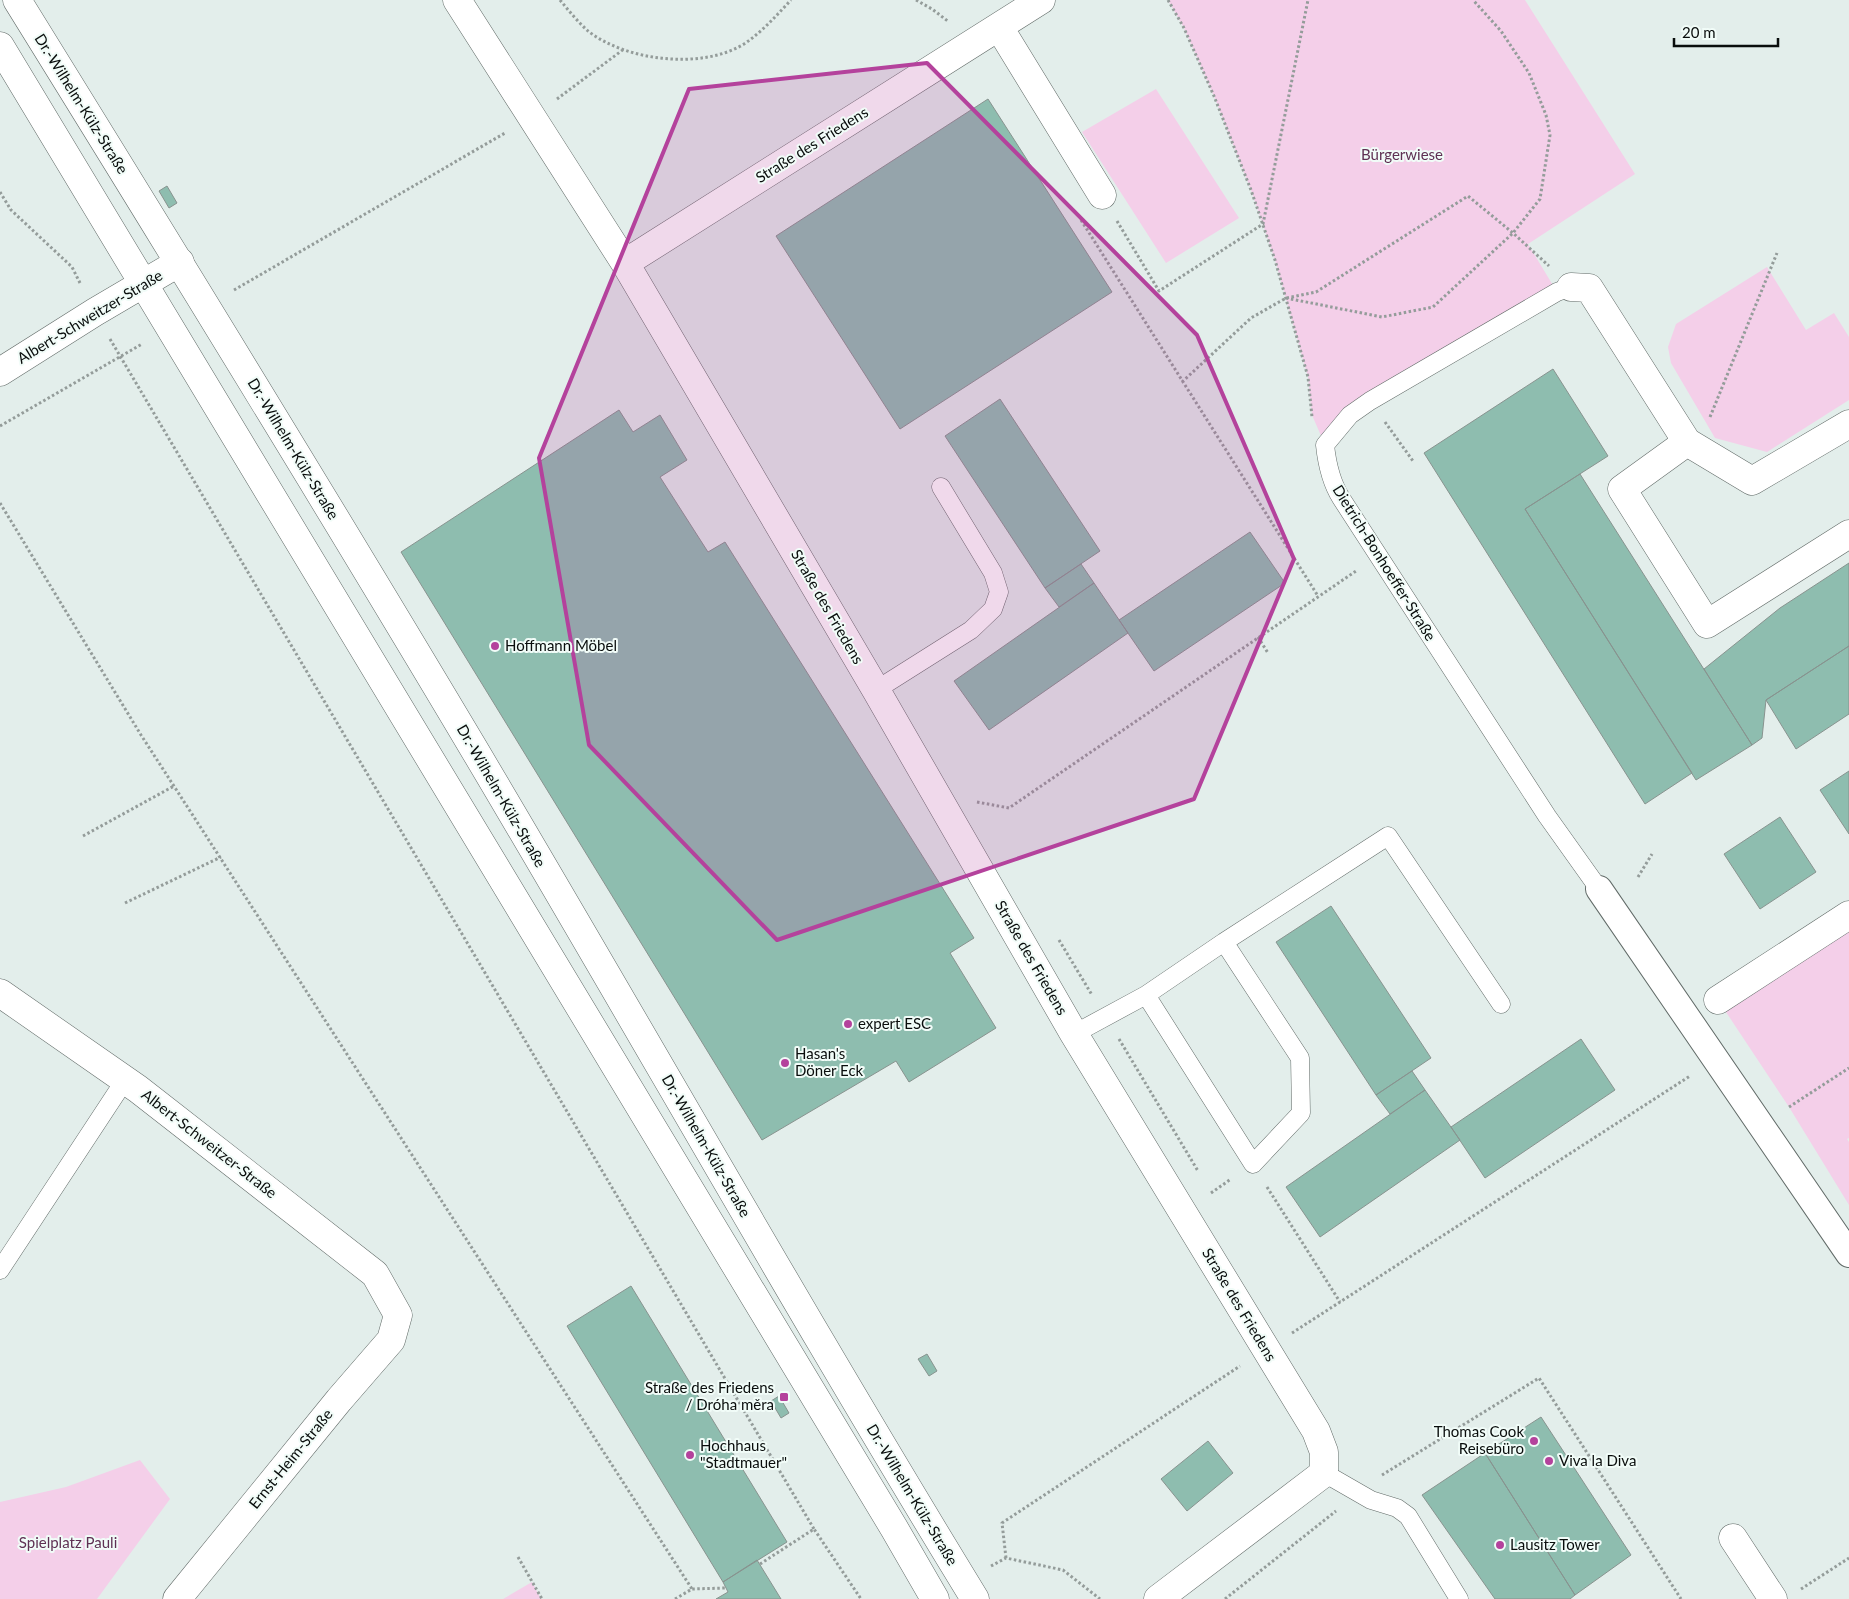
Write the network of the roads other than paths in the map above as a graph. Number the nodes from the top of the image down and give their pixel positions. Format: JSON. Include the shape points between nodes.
{"nodes":[{"id":1,"x":17,"y":0,"type":"edge"},
{"id":2,"x":457,"y":0,"type":"edge"},
{"id":3,"x":1041,"y":0,"type":"edge"},
{"id":4,"x":999,"y":27,"type":"junction"},
{"id":5,"x":0,"y":46,"type":"edge"},
{"id":6,"x":1102,"y":195,"type":"road end"},
{"id":7,"x":180,"y":262,"type":"junction"},
{"id":8,"x":625,"y":263,"type":"junction"},
{"id":9,"x":144,"y":282,"type":"junction"},
{"id":10,"x":1571,"y":287,"type":"joint"},
{"id":11,"x":0,"y":372,"type":"edge"},
{"id":12,"x":1849,"y":424,"type":"edge"},
{"id":13,"x":1692,"y":445,"type":"junction"},
{"id":14,"x":941,"y":487,"type":"dead end"},
{"id":15,"x":1849,"y":534,"type":"edge"},
{"id":16,"x":876,"y":690,"type":"junction"},
{"id":17,"x":1599,"y":889,"type":"joint"},
{"id":18,"x":1849,"y":915,"type":"edge"},
{"id":19,"x":1224,"y":942,"type":"junction"},
{"id":20,"x":0,"y":993,"type":"edge"},
{"id":21,"x":1146,"y":995,"type":"junction"},
{"id":22,"x":1718,"y":1000,"type":"joint"},
{"id":23,"x":1501,"y":1004,"type":"dead end"},
{"id":24,"x":1689,"y":1020,"type":"junction"},
{"id":25,"x":1074,"y":1034,"type":"junction"},
{"id":26,"x":125,"y":1080,"type":"junction"},
{"id":27,"x":1849,"y":1254,"type":"edge"},
{"id":28,"x":0,"y":1270,"type":"edge"},
{"id":29,"x":398,"y":1315,"type":"joint"},
{"id":30,"x":1324,"y":1473,"type":"junction"},
{"id":31,"x":1733,"y":1538,"type":"dead end"},
{"id":32,"x":969,"y":1590,"type":"edge"},
{"id":33,"x":1784,"y":1596,"type":"edge"},
{"id":34,"x":177,"y":1599,"type":"edge"},
{"id":35,"x":935,"y":1599,"type":"edge"},
{"id":36,"x":1158,"y":1599,"type":"edge"},
{"id":37,"x":1459,"y":1599,"type":"edge"}],
"edges":[{"from":1,"to":7,"type":"street","name":"Dr.-Wilhelm-Külz-Straße"},
{"from":2,"to":8,"type":"street","name":"Straße des Friedens"},
{"from":3,"to":4,"type":"street","name":"Straße des Friedens"},
{"from":4,"to":6,"type":"street"},
{"from":4,"to":8,"type":"street","name":"Straße des Friedens"},
{"from":5,"to":9,"type":"street"},
{"from":7,"to":9,"type":"street","name":"Albert-Schweitzer-Straße"},
{"from":7,"to":32,"type":"street","name":"Dr.-Wilhelm-Külz-Straße","via":[[470,743]]},
{"from":8,"to":16,"type":"street","name":"Straße des Friedens"},
{"from":9,"to":11,"type":"street","name":"Albert-Schweitzer-Straße"},
{"from":9,"to":35,"type":"street"},
{"from":10,"to":13,"type":"street","via":[[1589,288]]},
{"from":10,"to":17,"type":"lane","name":"Dietrich-Bonhoeffer-Straße","via":[[1557,292],[1370,401],[1350,415],[1325,445],[1327,465],[1336,490],[1547,816]]},
{"from":12,"to":13,"type":"street","via":[[1752,480]]},
{"from":13,"to":15,"type":"street","via":[[1622,489],[1707,624]]},
{"from":14,"to":16,"type":"lane","via":[[993,573],[999,592],[992,609],[971,630]]},
{"from":16,"to":25,"type":"street","name":"Straße des Friedens"},
{"from":17,"to":24,"type":"street"},
{"from":18,"to":22,"type":"street"},
{"from":19,"to":21,"type":"lane"},
{"from":19,"to":21,"type":"lane","via":[[1300,1058],[1301,1113],[1253,1164]]},
{"from":19,"to":23,"type":"lane","via":[[1388,836]]},
{"from":20,"to":26,"type":"street","name":"Albert-Schweitzer-Straße"},
{"from":21,"to":25,"type":"lane"},
{"from":22,"to":24,"type":"street"},
{"from":24,"to":27,"type":"street","via":[[1708,1064]]},
{"from":25,"to":30,"type":"street","name":"Straße des Friedens","via":[[1316,1431],[1324,1452]]},
{"from":26,"to":28,"type":"lane"},
{"from":26,"to":29,"type":"street","name":"Albert-Schweitzer-Straße","via":[[375,1274]]},
{"from":29,"to":34,"type":"street","name":"Ernst-Heim-Straße","via":[[391,1340]]},
{"from":30,"to":36,"type":"street"},
{"from":30,"to":37,"type":"lane","via":[[1371,1500],[1397,1508],[1408,1516]]},
{"from":31,"to":33,"type":"street"}]}
